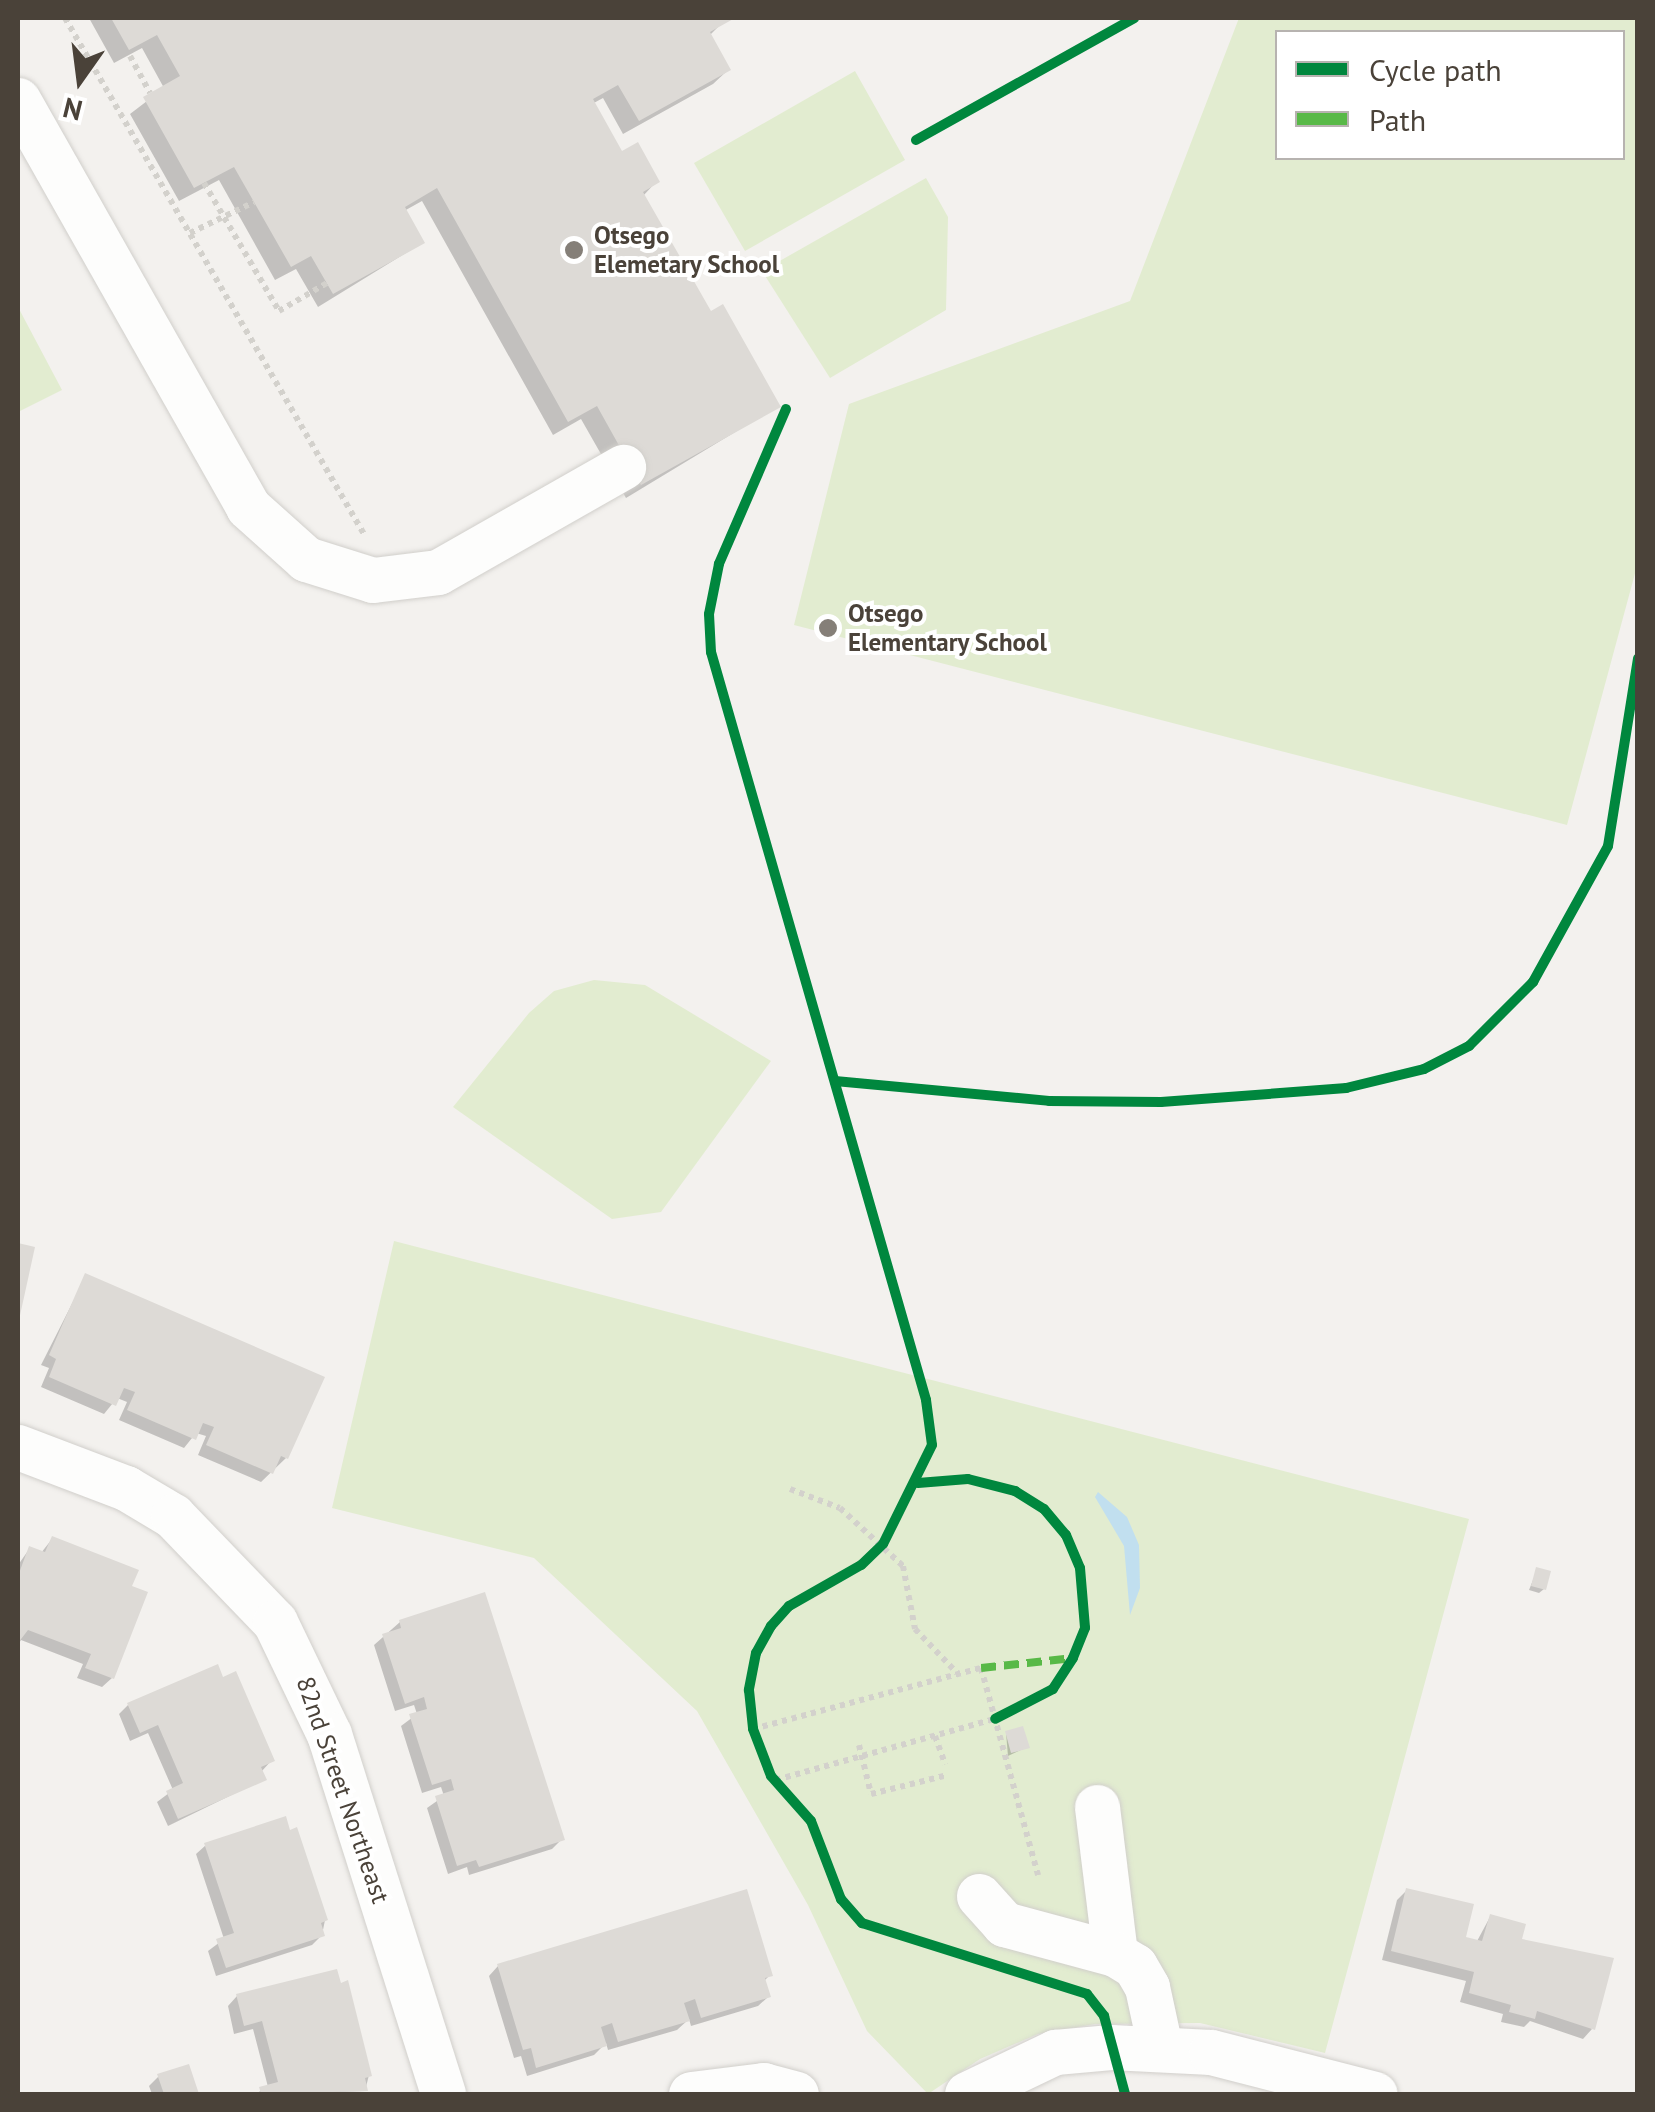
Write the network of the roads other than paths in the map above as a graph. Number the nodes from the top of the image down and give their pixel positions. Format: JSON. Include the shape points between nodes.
{"nodes":[{"id":1,"x":18,"y":100,"type":"edge"},
{"id":2,"x":623,"y":468,"type":"dead end"},
{"id":3,"x":18,"y":1447,"type":"edge"},
{"id":4,"x":1098,"y":1806,"type":"dead end"},
{"id":5,"x":979,"y":1896,"type":"dead end"},
{"id":6,"x":1114,"y":1954,"type":"junction"},
{"id":7,"x":1160,"y":2047,"type":"junction"},
{"id":8,"x":443,"y":2094,"type":"edge"},
{"id":9,"x":691,"y":2094,"type":"edge"},
{"id":10,"x":796,"y":2094,"type":"edge"},
{"id":11,"x":967,"y":2094,"type":"edge"},
{"id":12,"x":1376,"y":2094,"type":"edge"}],
"edges":[{"from":1,"to":2,"type":"street","via":[[248,507],[306,560],[391,580],[438,572]]},
{"from":3,"to":8,"type":"street","name":"82nd Street Northeast","via":[[53,1456],[172,1516],[275,1622],[329,1734]]},
{"from":4,"to":6,"type":"street"},
{"from":5,"to":6,"type":"street","via":[[1004,1924]]},
{"from":6,"to":7,"type":"street","via":[[1135,1966],[1147,1986]]},
{"from":7,"to":11,"type":"street","via":[[1055,2052]]},
{"from":7,"to":12,"type":"street","via":[[1211,2052]]},
{"from":9,"to":10,"type":"street","via":[[763,2085]]}]}
